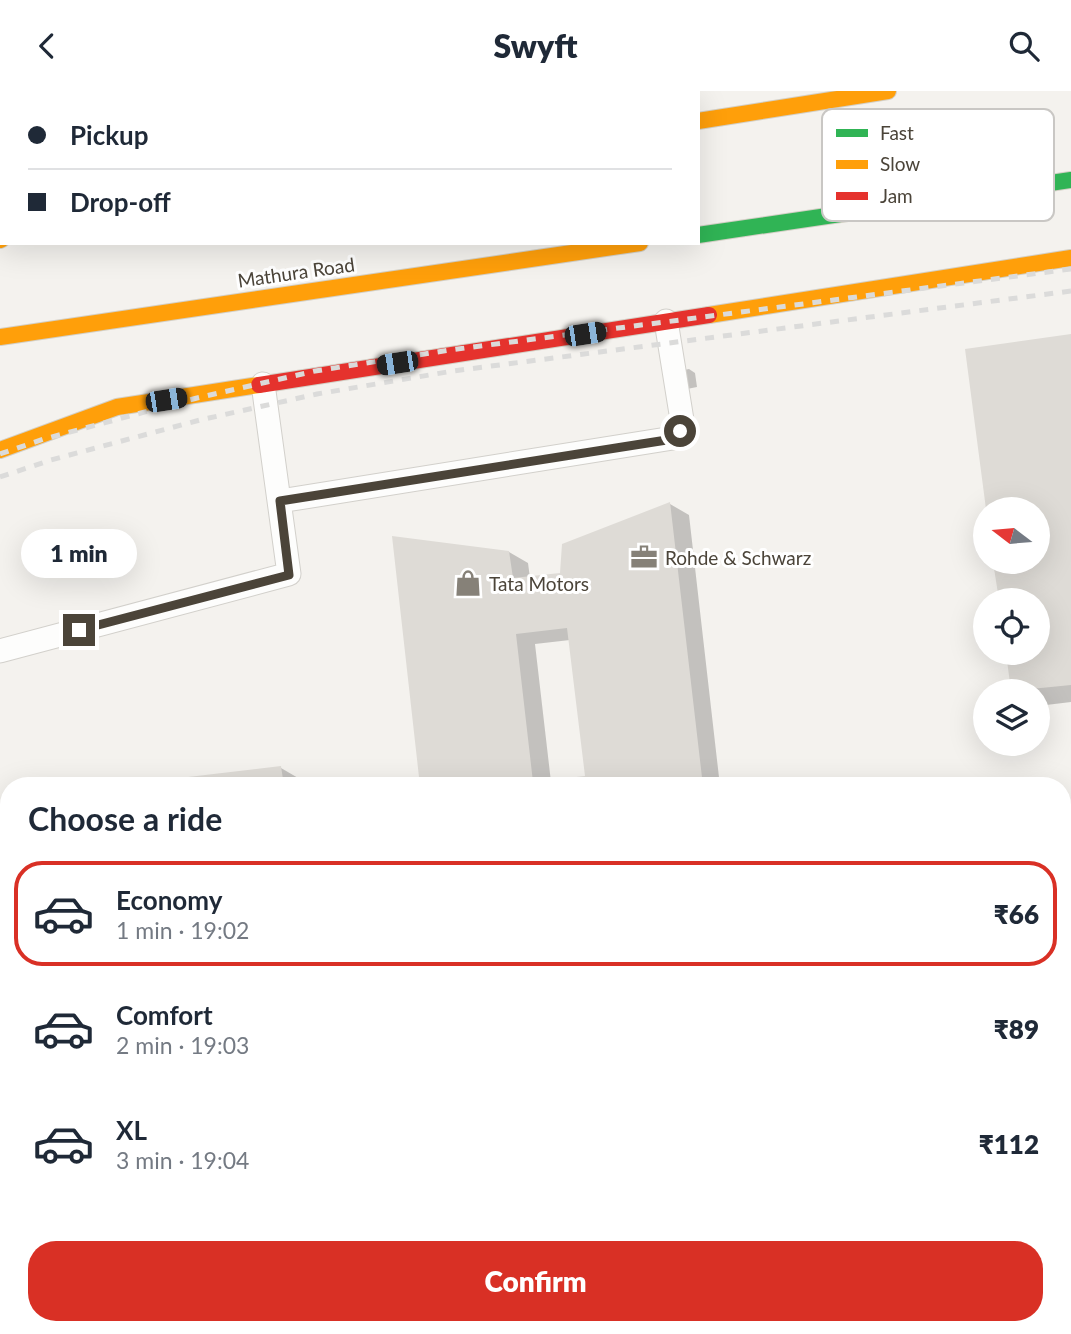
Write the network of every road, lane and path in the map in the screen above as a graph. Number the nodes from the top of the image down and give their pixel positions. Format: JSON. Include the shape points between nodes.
{"nodes":[{"id":1,"x":888,"y":91,"type":"edge"},
{"id":2,"x":700,"y":121,"type":"edge"},
{"id":3,"x":822,"y":217,"type":"edge"},
{"id":4,"x":700,"y":235,"type":"edge"},
{"id":5,"x":625,"y":245,"type":"edge"},
{"id":6,"x":1071,"y":258,"type":"edge"},
{"id":7,"x":666,"y":321,"type":"junction"},
{"id":8,"x":0,"y":337,"type":"edge"},
{"id":9,"x":263,"y":384,"type":"junction"},
{"id":10,"x":0,"y":450,"type":"edge"},
{"id":11,"x":280,"y":501,"type":"junction"},
{"id":12,"x":0,"y":651,"type":"edge"}],
"edges":[{"from":1,"to":2,"type":"main road"},
{"from":3,"to":4,"type":"main road"},
{"from":5,"to":8,"type":"main road","name":"Mathura Road"},
{"from":6,"to":7,"type":"main road"},
{"from":7,"to":9,"type":"main road"},
{"from":7,"to":11,"type":"lane","via":[[682,420],[673,439]]},
{"from":9,"to":10,"type":"main road","via":[[117,407]]},
{"from":9,"to":11,"type":"lane"},
{"from":11,"to":12,"type":"lane","via":[[289,575]]}]}
